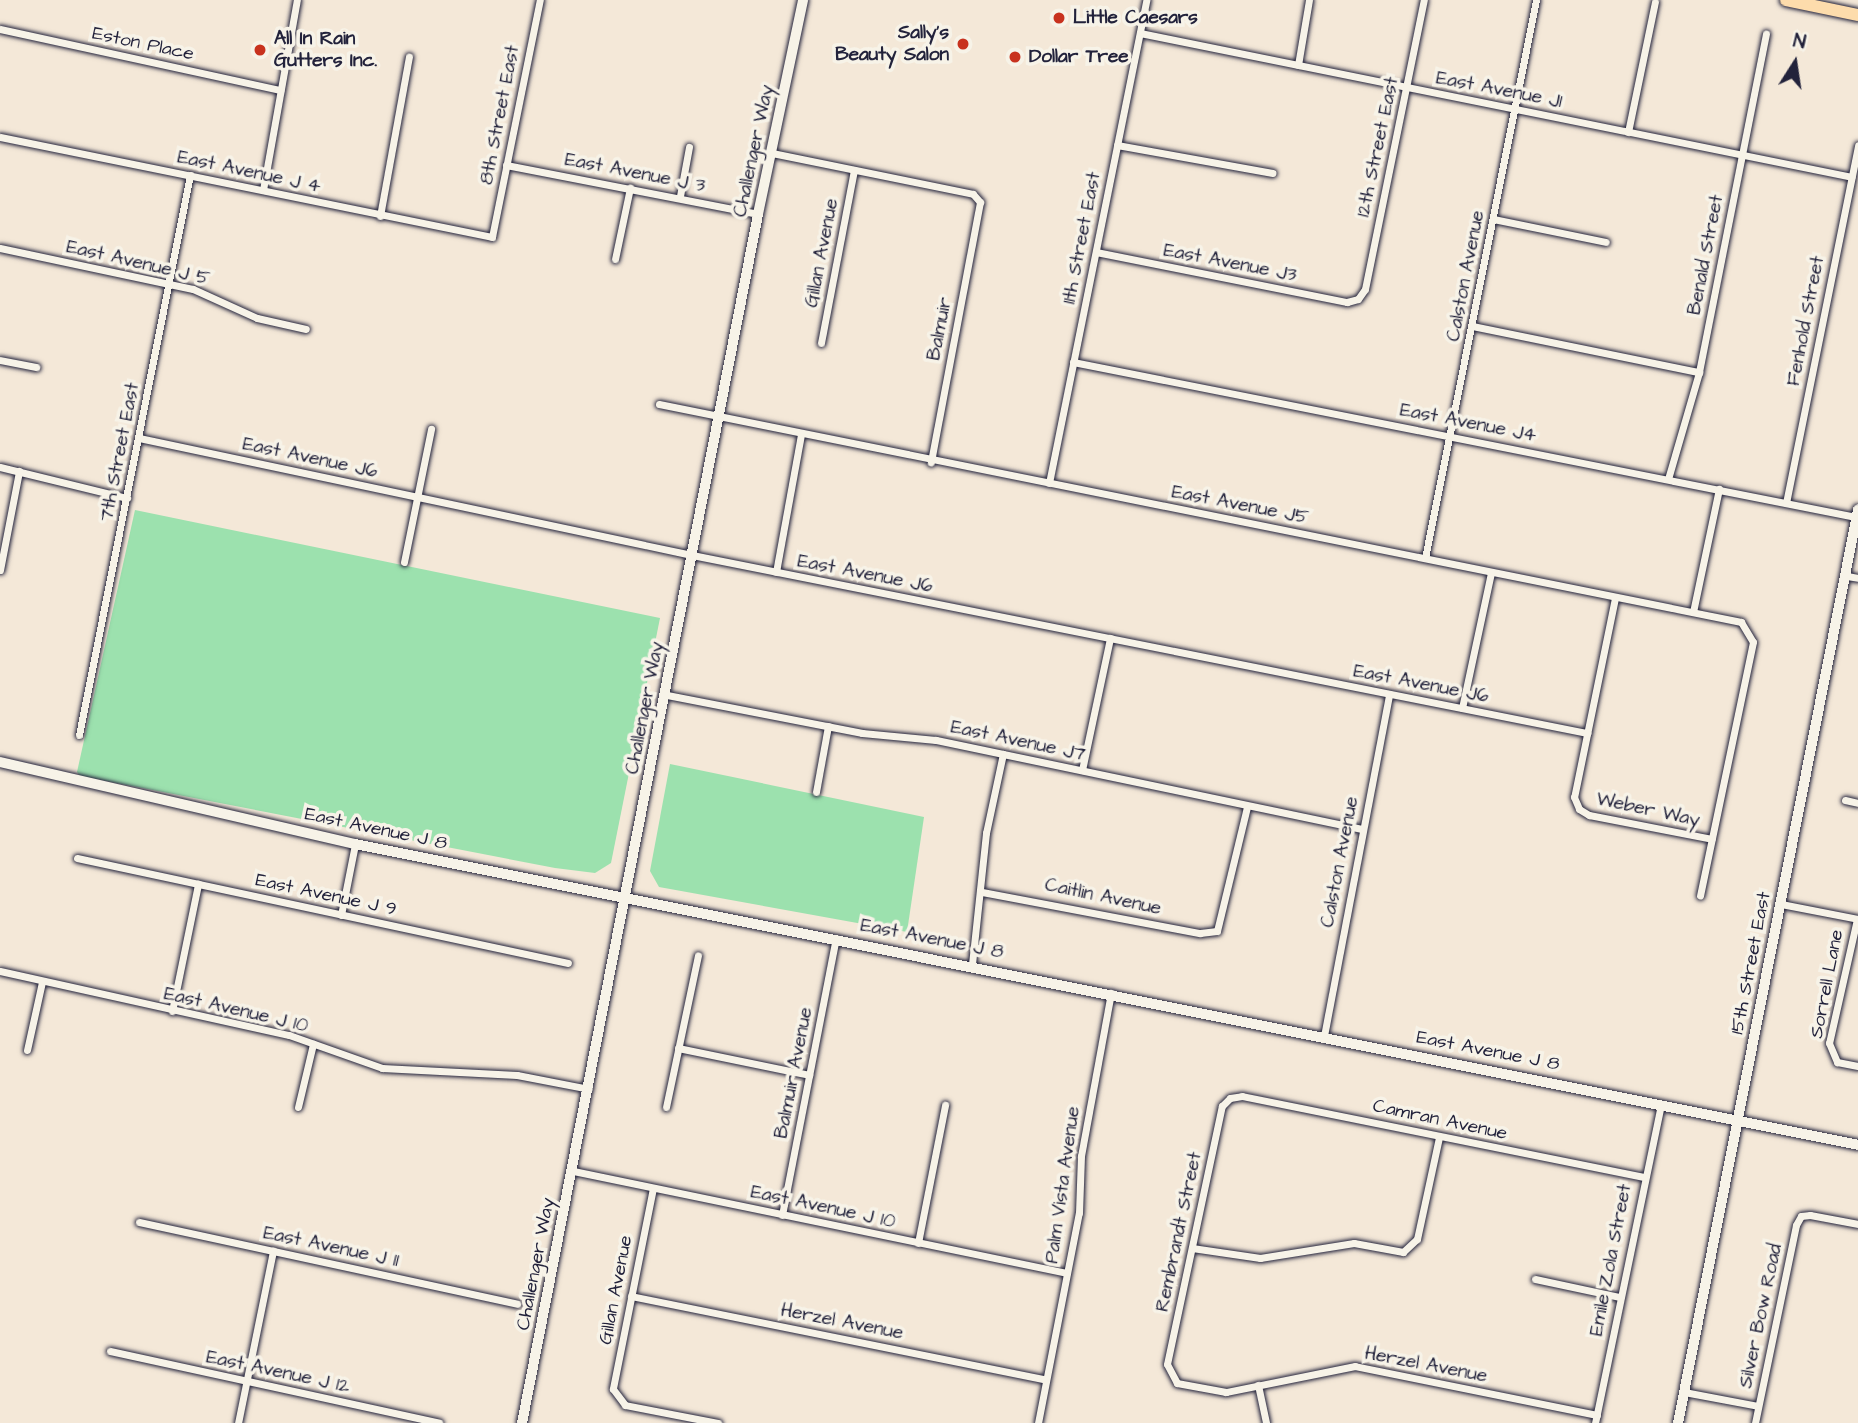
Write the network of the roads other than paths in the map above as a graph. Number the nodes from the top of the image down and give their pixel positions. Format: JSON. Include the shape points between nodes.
{"nodes":[{"id":1,"x":297,"y":0,"type":"edge"},
{"id":2,"x":540,"y":0,"type":"edge"},
{"id":3,"x":803,"y":0,"type":"edge"},
{"id":4,"x":1146,"y":0,"type":"edge"},
{"id":5,"x":1309,"y":0,"type":"edge"},
{"id":6,"x":1423,"y":0,"type":"edge"},
{"id":7,"x":1536,"y":0,"type":"edge"},
{"id":8,"x":1786,"y":0,"type":"edge"},
{"id":9,"x":1655,"y":2,"type":"dead end"},
{"id":10,"x":1858,"y":15,"type":"edge"},
{"id":11,"x":0,"y":29,"type":"edge"},
{"id":12,"x":1140,"y":33,"type":"junction"},
{"id":13,"x":1766,"y":34,"type":"dead end"},
{"id":14,"x":409,"y":57,"type":"dead end"},
{"id":15,"x":1298,"y":65,"type":"junction"},
{"id":16,"x":1407,"y":87,"type":"junction"},
{"id":17,"x":280,"y":90,"type":"junction"},
{"id":18,"x":1515,"y":109,"type":"junction"},
{"id":19,"x":1629,"y":132,"type":"junction"},
{"id":20,"x":0,"y":136,"type":"edge"},
{"id":21,"x":1117,"y":145,"type":"junction"},
{"id":22,"x":1858,"y":145,"type":"edge"},
{"id":23,"x":689,"y":147,"type":"dead end"},
{"id":24,"x":772,"y":152,"type":"junction"},
{"id":25,"x":1742,"y":155,"type":"junction"},
{"id":26,"x":506,"y":165,"type":"junction"},
{"id":27,"x":854,"y":170,"type":"junction"},
{"id":28,"x":1272,"y":173,"type":"dead end"},
{"id":29,"x":190,"y":175,"type":"junction"},
{"id":30,"x":1852,"y":177,"type":"junction"},
{"id":31,"x":630,"y":188,"type":"junction"},
{"id":32,"x":263,"y":190,"type":"junction"},
{"id":33,"x":680,"y":196,"type":"junction"},
{"id":34,"x":758,"y":214,"type":"junction"},
{"id":35,"x":380,"y":216,"type":"junction"},
{"id":36,"x":1493,"y":219,"type":"junction"},
{"id":37,"x":492,"y":237,"type":"joint"},
{"id":38,"x":1606,"y":242,"type":"dead end"},
{"id":39,"x":0,"y":248,"type":"edge"},
{"id":40,"x":1096,"y":252,"type":"junction"},
{"id":41,"x":615,"y":260,"type":"dead end"},
{"id":42,"x":170,"y":284,"type":"junction"},
{"id":43,"x":1358,"y":299,"type":"joint"},
{"id":44,"x":1472,"y":326,"type":"junction"},
{"id":45,"x":306,"y":329,"type":"dead end"},
{"id":46,"x":821,"y":343,"type":"dead end"},
{"id":47,"x":0,"y":360,"type":"edge"},
{"id":48,"x":1073,"y":362,"type":"junction"},
{"id":49,"x":36,"y":368,"type":"dead end"},
{"id":50,"x":1699,"y":372,"type":"junction"},
{"id":51,"x":659,"y":404,"type":"dead end"},
{"id":52,"x":719,"y":416,"type":"junction"},
{"id":53,"x":431,"y":429,"type":"dead end"},
{"id":54,"x":801,"y":434,"type":"junction"},
{"id":55,"x":1450,"y":436,"type":"junction"},
{"id":56,"x":139,"y":438,"type":"junction"},
{"id":57,"x":931,"y":462,"type":"junction"},
{"id":58,"x":0,"y":467,"type":"edge"},
{"id":59,"x":19,"y":471,"type":"junction"},
{"id":60,"x":1668,"y":479,"type":"junction"},
{"id":61,"x":1049,"y":483,"type":"junction"},
{"id":62,"x":1719,"y":489,"type":"junction"},
{"id":63,"x":417,"y":497,"type":"junction"},
{"id":64,"x":127,"y":498,"type":"junction"},
{"id":65,"x":1786,"y":503,"type":"junction"},
{"id":66,"x":1857,"y":513,"type":"edge"},
{"id":67,"x":692,"y":555,"type":"junction"},
{"id":68,"x":1426,"y":558,"type":"junction"},
{"id":69,"x":404,"y":562,"type":"dead end"},
{"id":70,"x":0,"y":570,"type":"edge"},
{"id":71,"x":776,"y":572,"type":"junction"},
{"id":72,"x":1491,"y":573,"type":"junction"},
{"id":73,"x":1852,"y":577,"type":"edge"},
{"id":74,"x":1615,"y":598,"type":"junction"},
{"id":75,"x":1693,"y":612,"type":"junction"},
{"id":76,"x":1110,"y":638,"type":"junction"},
{"id":77,"x":1389,"y":694,"type":"junction"},
{"id":78,"x":667,"y":695,"type":"junction"},
{"id":79,"x":1462,"y":708,"type":"junction"},
{"id":80,"x":828,"y":726,"type":"junction"},
{"id":81,"x":1587,"y":733,"type":"junction"},
{"id":82,"x":79,"y":736,"type":"dead end"},
{"id":83,"x":1003,"y":754,"type":"junction"},
{"id":84,"x":0,"y":762,"type":"edge"},
{"id":85,"x":1082,"y":770,"type":"junction"},
{"id":86,"x":816,"y":792,"type":"dead end"},
{"id":87,"x":1845,"y":800,"type":"dead end"},
{"id":88,"x":1858,"y":803,"type":"edge"},
{"id":89,"x":1247,"y":807,"type":"junction"},
{"id":90,"x":1361,"y":829,"type":"junction"},
{"id":91,"x":1712,"y":839,"type":"junction"},
{"id":92,"x":355,"y":844,"type":"junction"},
{"id":93,"x":77,"y":858,"type":"dead end"},
{"id":94,"x":198,"y":884,"type":"junction"},
{"id":95,"x":982,"y":892,"type":"junction"},
{"id":96,"x":626,"y":895,"type":"junction"},
{"id":97,"x":1700,"y":896,"type":"dead end"},
{"id":98,"x":1781,"y":904,"type":"junction"},
{"id":99,"x":341,"y":915,"type":"junction"},
{"id":100,"x":1857,"y":919,"type":"edge"},
{"id":101,"x":836,"y":938,"type":"junction"},
{"id":102,"x":698,"y":955,"type":"dead end"},
{"id":103,"x":568,"y":963,"type":"dead end"},
{"id":104,"x":972,"y":964,"type":"junction"},
{"id":105,"x":0,"y":971,"type":"edge"},
{"id":106,"x":43,"y":982,"type":"junction"},
{"id":107,"x":1111,"y":993,"type":"junction"},
{"id":108,"x":172,"y":1011,"type":"junction"},
{"id":109,"x":1324,"y":1036,"type":"junction"},
{"id":110,"x":313,"y":1044,"type":"junction"},
{"id":111,"x":678,"y":1048,"type":"junction"},
{"id":112,"x":27,"y":1050,"type":"dead end"},
{"id":113,"x":1858,"y":1066,"type":"edge"},
{"id":114,"x":809,"y":1075,"type":"junction"},
{"id":115,"x":589,"y":1089,"type":"junction"},
{"id":116,"x":1230,"y":1098,"type":"joint"},
{"id":117,"x":1661,"y":1103,"type":"junction"},
{"id":118,"x":945,"y":1105,"type":"dead end"},
{"id":119,"x":298,"y":1107,"type":"dead end"},
{"id":120,"x":666,"y":1107,"type":"dead end"},
{"id":121,"x":1738,"y":1119,"type":"junction"},
{"id":122,"x":1438,"y":1137,"type":"junction"},
{"id":123,"x":1858,"y":1145,"type":"edge"},
{"id":124,"x":573,"y":1171,"type":"junction"},
{"id":125,"x":1643,"y":1177,"type":"junction"},
{"id":126,"x":653,"y":1188,"type":"junction"},
{"id":127,"x":782,"y":1215,"type":"junction"},
{"id":128,"x":139,"y":1222,"type":"dead end"},
{"id":129,"x":1858,"y":1224,"type":"edge"},
{"id":130,"x":918,"y":1242,"type":"junction"},
{"id":131,"x":1192,"y":1248,"type":"junction"},
{"id":132,"x":273,"y":1251,"type":"junction"},
{"id":133,"x":1068,"y":1273,"type":"junction"},
{"id":134,"x":1535,"y":1279,"type":"dead end"},
{"id":135,"x":631,"y":1296,"type":"junction"},
{"id":136,"x":1620,"y":1297,"type":"junction"},
{"id":137,"x":517,"y":1304,"type":"dead end"},
{"id":138,"x":110,"y":1351,"type":"dead end"},
{"id":139,"x":1169,"y":1376,"type":"joint"},
{"id":140,"x":1045,"y":1380,"type":"junction"},
{"id":141,"x":247,"y":1381,"type":"junction"},
{"id":142,"x":1258,"y":1385,"type":"junction"},
{"id":143,"x":1684,"y":1392,"type":"junction"},
{"id":144,"x":1758,"y":1406,"type":"junction"},
{"id":145,"x":1596,"y":1419,"type":"edge"},
{"id":146,"x":238,"y":1423,"type":"edge"},
{"id":147,"x":439,"y":1423,"type":"edge"},
{"id":148,"x":522,"y":1423,"type":"edge"},
{"id":149,"x":718,"y":1423,"type":"edge"},
{"id":150,"x":1038,"y":1423,"type":"edge"},
{"id":151,"x":1266,"y":1423,"type":"edge"},
{"id":152,"x":1678,"y":1423,"type":"edge"},
{"id":153,"x":1755,"y":1423,"type":"edge"}],
"edges":[{"from":1,"to":17,"type":"street"},
{"from":2,"to":26,"type":"street","name":"8th Street East"},
{"from":3,"to":24,"type":"street","name":"Challenger Way"},
{"from":4,"to":12,"type":"street","name":"11th Street East"},
{"from":5,"to":15,"type":"street"},
{"from":6,"to":16,"type":"street","name":"12th Street East"},
{"from":7,"to":18,"type":"street","name":"Calston Avenue"},
{"from":8,"to":10,"type":"main road"},
{"from":9,"to":19,"type":"street"},
{"from":11,"to":17,"type":"street","name":"Eston Place"},
{"from":12,"to":15,"type":"street","name":"East Avenue J1"},
{"from":12,"to":21,"type":"street","name":"11th Street East"},
{"from":13,"to":25,"type":"street","name":"Benald Street"},
{"from":14,"to":35,"type":"street"},
{"from":15,"to":16,"type":"street","name":"East Avenue J1"},
{"from":16,"to":18,"type":"street","name":"East Avenue J1"},
{"from":16,"to":43,"type":"street","name":"12th Street East","via":[[1365,289]]},
{"from":17,"to":32,"type":"street"},
{"from":18,"to":19,"type":"street","name":"East Avenue J1"},
{"from":18,"to":36,"type":"street","name":"Calston Avenue"},
{"from":19,"to":25,"type":"street","name":"East Avenue J1"},
{"from":20,"to":29,"type":"street","name":"East Avenue J 4"},
{"from":21,"to":28,"type":"street"},
{"from":21,"to":40,"type":"street","name":"11th Street East"},
{"from":22,"to":30,"type":"street","name":"Fenhold Street"},
{"from":23,"to":33,"type":"street"},
{"from":24,"to":27,"type":"street"},
{"from":24,"to":34,"type":"street","name":"Challenger Way"},
{"from":25,"to":30,"type":"street","name":"East Avenue J1"},
{"from":25,"to":50,"type":"street","name":"Benald Street"},
{"from":26,"to":31,"type":"street","name":"East Avenue J 3"},
{"from":26,"to":37,"type":"street","name":"8th Street East"},
{"from":27,"to":46,"type":"street","name":"Gillan Avenue"},
{"from":27,"to":57,"type":"street","name":"Balmuir","via":[[973,194],[980,202]]},
{"from":29,"to":32,"type":"street","name":"East Avenue J 4"},
{"from":29,"to":42,"type":"street","name":"7th Street East"},
{"from":30,"to":65,"type":"street","name":"Fenhold Street"},
{"from":31,"to":33,"type":"street","name":"East Avenue J 3"},
{"from":31,"to":41,"type":"street"},
{"from":32,"to":35,"type":"street","name":"East Avenue J 4"},
{"from":33,"to":34,"type":"street","name":"East Avenue J 3"},
{"from":34,"to":52,"type":"street","name":"Challenger Way"},
{"from":35,"to":37,"type":"street","name":"East Avenue J 4"},
{"from":36,"to":38,"type":"street"},
{"from":36,"to":44,"type":"street","name":"Calston Avenue"},
{"from":39,"to":42,"type":"street","name":"East Avenue J 5"},
{"from":40,"to":43,"type":"street","name":"East Avenue J3","via":[[1347,302]]},
{"from":40,"to":48,"type":"street","name":"11th Street East"},
{"from":42,"to":45,"type":"street","name":"East Avenue J 5","via":[[204,292],[257,318]]},
{"from":42,"to":56,"type":"street","name":"7th Street East"},
{"from":44,"to":50,"type":"street"},
{"from":44,"to":55,"type":"street","name":"Calston Avenue"},
{"from":47,"to":49,"type":"street"},
{"from":48,"to":55,"type":"street","name":"East Avenue J4"},
{"from":48,"to":61,"type":"street","name":"11th Street East"},
{"from":50,"to":60,"type":"street","name":"Benald Street"},
{"from":51,"to":52,"type":"street"},
{"from":52,"to":54,"type":"street","name":"East Avenue J5"},
{"from":52,"to":67,"type":"street","name":"Challenger Way"},
{"from":53,"to":63,"type":"street"},
{"from":54,"to":57,"type":"street","name":"East Avenue J5"},
{"from":54,"to":71,"type":"street"},
{"from":55,"to":60,"type":"street","name":"East Avenue J4"},
{"from":55,"to":68,"type":"street","name":"Calston Avenue"},
{"from":56,"to":63,"type":"street","name":"East Avenue J6"},
{"from":56,"to":64,"type":"street","name":"7th Street East"},
{"from":57,"to":61,"type":"street","name":"East Avenue J5"},
{"from":58,"to":59,"type":"street"},
{"from":59,"to":64,"type":"street"},
{"from":59,"to":70,"type":"street"},
{"from":60,"to":62,"type":"street","name":"East Avenue J4"},
{"from":61,"to":68,"type":"street","name":"East Avenue J5"},
{"from":62,"to":65,"type":"street","name":"East Avenue J4"},
{"from":62,"to":75,"type":"street"},
{"from":63,"to":67,"type":"street","name":"East Avenue J6"},
{"from":63,"to":69,"type":"street"},
{"from":64,"to":82,"type":"street","name":"7th Street East"},
{"from":65,"to":66,"type":"street","name":"East Avenue J4"},
{"from":66,"to":73,"type":"street","name":"15th Street East"},
{"from":67,"to":71,"type":"street","name":"East Avenue J6"},
{"from":67,"to":78,"type":"street","name":"Challenger Way"},
{"from":68,"to":72,"type":"street","name":"East Avenue J5"},
{"from":71,"to":76,"type":"street","name":"East Avenue J6"},
{"from":72,"to":74,"type":"street","name":"East Avenue J5"},
{"from":72,"to":79,"type":"street"},
{"from":73,"to":98,"type":"street","name":"15th Street East"},
{"from":74,"to":75,"type":"street","name":"East Avenue J5"},
{"from":74,"to":81,"type":"street"},
{"from":75,"to":91,"type":"street","name":"East Avenue J5","via":[[1741,622],[1754,642]]},
{"from":76,"to":77,"type":"street","name":"East Avenue J6"},
{"from":76,"to":85,"type":"street"},
{"from":77,"to":79,"type":"street","name":"East Avenue J6"},
{"from":77,"to":90,"type":"street","name":"Calston Avenue"},
{"from":78,"to":80,"type":"street","name":"East Avenue J7"},
{"from":78,"to":96,"type":"street","name":"Challenger Way"},
{"from":79,"to":81,"type":"street","name":"East Avenue J6"},
{"from":80,"to":83,"type":"street","name":"East Avenue J7"},
{"from":80,"to":86,"type":"street"},
{"from":81,"to":91,"type":"street","name":"Weber Way","via":[[1574,797],[1579,809]]},
{"from":83,"to":85,"type":"street","name":"East Avenue J7"},
{"from":83,"to":95,"type":"street","via":[[986,833]]},
{"from":84,"to":92,"type":"street","name":"East Avenue J 8"},
{"from":85,"to":89,"type":"street","name":"East Avenue J7"},
{"from":87,"to":88,"type":"street"},
{"from":89,"to":90,"type":"street","name":"East Avenue J7"},
{"from":89,"to":95,"type":"street","name":"Caitlin Avenue","via":[[1217,931],[1200,933]]},
{"from":90,"to":109,"type":"street","name":"Calston Avenue"},
{"from":91,"to":97,"type":"street"},
{"from":92,"to":96,"type":"street","name":"East Avenue J 8"},
{"from":92,"to":99,"type":"street"},
{"from":93,"to":94,"type":"street","name":"East Avenue J 9"},
{"from":94,"to":99,"type":"street","name":"East Avenue J 9"},
{"from":94,"to":108,"type":"street"},
{"from":95,"to":104,"type":"street"},
{"from":96,"to":101,"type":"street","name":"East Avenue J 8"},
{"from":96,"to":115,"type":"street","name":"Challenger Way"},
{"from":98,"to":100,"type":"street"},
{"from":98,"to":121,"type":"street","name":"15th Street East"},
{"from":99,"to":103,"type":"street","name":"East Avenue J 9"},
{"from":100,"to":113,"type":"street","name":"Sorrell Lane","via":[[1829,1043],[1837,1062]]},
{"from":101,"to":104,"type":"street","name":"East Avenue J 8"},
{"from":101,"to":114,"type":"street","name":"Balmuir Avenue"},
{"from":102,"to":111,"type":"street"},
{"from":104,"to":107,"type":"street","name":"East Avenue J 8"},
{"from":105,"to":106,"type":"street","name":"East Avenue J 10"},
{"from":106,"to":108,"type":"street","name":"East Avenue J 10"},
{"from":106,"to":112,"type":"street"},
{"from":107,"to":109,"type":"street","name":"East Avenue J 8"},
{"from":107,"to":133,"type":"street","name":"Palm Vista Avenue","via":[[1081,1156],[1079,1213]]},
{"from":108,"to":110,"type":"street","name":"East Avenue J 10"},
{"from":109,"to":117,"type":"street","name":"East Avenue J 8"},
{"from":110,"to":115,"type":"street","name":"East Avenue J 10","via":[[382,1068],[517,1074]]},
{"from":110,"to":119,"type":"street"},
{"from":111,"to":114,"type":"street"},
{"from":111,"to":120,"type":"street"},
{"from":114,"to":127,"type":"street","name":"Balmuir Avenue"},
{"from":115,"to":124,"type":"street","name":"Challenger Way"},
{"from":116,"to":122,"type":"street","name":"Camran Avenue","via":[[1242,1096]]},
{"from":116,"to":131,"type":"street","name":"Rembrandt Street","via":[[1222,1106]]},
{"from":117,"to":121,"type":"street","name":"East Avenue J 8"},
{"from":117,"to":125,"type":"street","name":"Emile Zola Street"},
{"from":118,"to":130,"type":"street"},
{"from":121,"to":123,"type":"street","name":"East Avenue J 8"},
{"from":121,"to":143,"type":"street","name":"15th Street East"},
{"from":122,"to":125,"type":"street","name":"Camran Avenue"},
{"from":122,"to":131,"type":"street","via":[[1417,1239],[1403,1252],[1354,1243],[1259,1258]]},
{"from":124,"to":126,"type":"street","name":"East Avenue J 10"},
{"from":124,"to":148,"type":"street","name":"Challenger Way"},
{"from":125,"to":136,"type":"street","name":"Emile Zola Street"},
{"from":126,"to":127,"type":"street","name":"East Avenue J 10"},
{"from":126,"to":135,"type":"street","name":"Gillan Avenue"},
{"from":127,"to":130,"type":"street","name":"East Avenue J 10"},
{"from":128,"to":132,"type":"street","name":"East Avenue J 11"},
{"from":129,"to":144,"type":"street","name":"Silver Bow Road","via":[[1801,1216]]},
{"from":130,"to":133,"type":"street","name":"East Avenue J 10"},
{"from":131,"to":139,"type":"street","name":"Rembrandt Street","via":[[1167,1364]]},
{"from":132,"to":137,"type":"street","name":"East Avenue J 11"},
{"from":132,"to":141,"type":"street"},
{"from":133,"to":140,"type":"street","name":"Palm Vista Avenue"},
{"from":134,"to":136,"type":"street"},
{"from":135,"to":140,"type":"street","name":"Herzel Avenue"},
{"from":135,"to":149,"type":"street","name":"Gillan Avenue","via":[[615,1398],[625,1405]]},
{"from":136,"to":145,"type":"street","name":"Emile Zola Street"},
{"from":138,"to":141,"type":"street","name":"East Avenue J 12"},
{"from":139,"to":142,"type":"street","name":"Herzel Avenue","via":[[1177,1383],[1226,1392]]},
{"from":140,"to":150,"type":"street","name":"Palm Vista Avenue"},
{"from":141,"to":146,"type":"street"},
{"from":141,"to":147,"type":"street","name":"East Avenue J 12"},
{"from":142,"to":145,"type":"street","name":"Herzel Avenue","via":[[1355,1366]]},
{"from":142,"to":151,"type":"street"},
{"from":143,"to":144,"type":"street"},
{"from":143,"to":152,"type":"street","name":"15th Street East"},
{"from":144,"to":153,"type":"street","name":"Silver Bow Road"}]}
